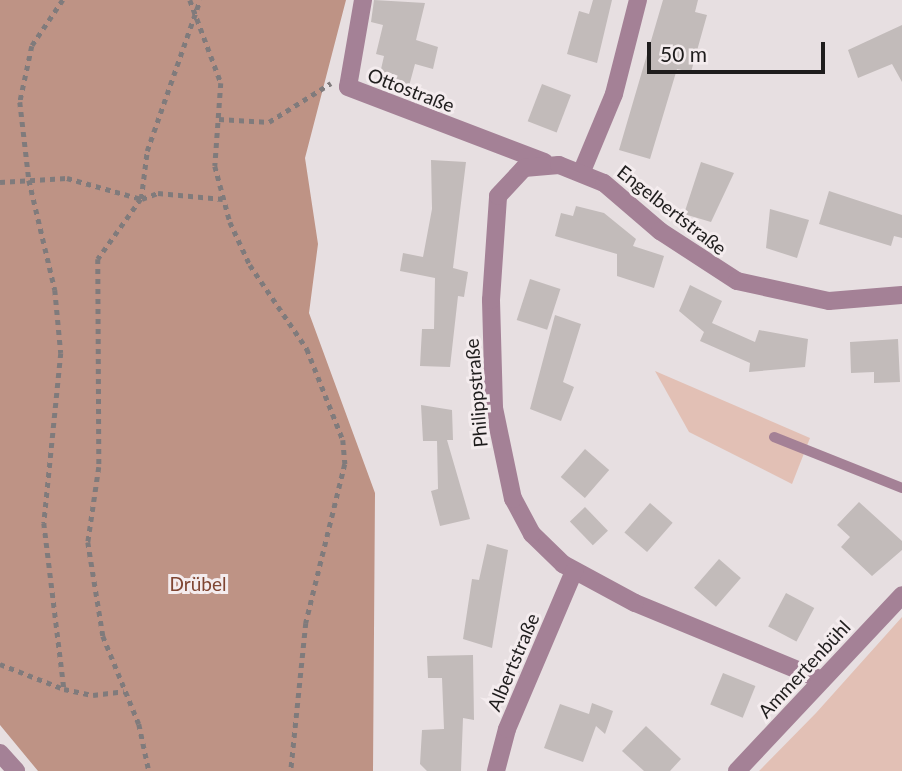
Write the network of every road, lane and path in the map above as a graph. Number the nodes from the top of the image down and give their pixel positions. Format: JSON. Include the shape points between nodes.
{"nodes":[{"id":1,"x":63,"y":0,"type":"edge"},
{"id":2,"x":190,"y":0,"type":"edge"},
{"id":3,"x":200,"y":0,"type":"edge"},
{"id":4,"x":363,"y":0,"type":"edge"},
{"id":5,"x":638,"y":0,"type":"edge"},
{"id":6,"x":196,"y":14,"type":"junction"},
{"id":7,"x":345,"y":81,"type":"junction"},
{"id":8,"x":219,"y":119,"type":"junction"},
{"id":9,"x":544,"y":162,"type":"junction"},
{"id":10,"x":582,"y":171,"type":"junction"},
{"id":11,"x":29,"y":180,"type":"junction"},
{"id":12,"x":0,"y":182,"type":"edge"},
{"id":13,"x":223,"y":199,"type":"junction"},
{"id":14,"x":141,"y":200,"type":"junction"},
{"id":15,"x":902,"y":295,"type":"edge"},
{"id":16,"x":774,"y":437,"type":"dead end"},
{"id":17,"x":902,"y":488,"type":"edge"},
{"id":18,"x":574,"y":571,"type":"junction"},
{"id":19,"x":902,"y":595,"type":"edge"},
{"id":20,"x":0,"y":664,"type":"edge"},
{"id":21,"x":822,"y":680,"type":"junction"},
{"id":22,"x":64,"y":689,"type":"junction"},
{"id":23,"x":124,"y":691,"type":"junction"},
{"id":24,"x":0,"y":753,"type":"edge"},
{"id":25,"x":16,"y":771,"type":"edge"},
{"id":26,"x":149,"y":771,"type":"edge"},
{"id":27,"x":291,"y":771,"type":"edge"},
{"id":28,"x":496,"y":771,"type":"edge"},
{"id":29,"x":737,"y":771,"type":"edge"}],
"edges":[{"from":1,"to":11,"type":"path","via":[[32,46],[22,82]]},
{"from":2,"to":6,"type":"path"},
{"from":3,"to":6,"type":"path"},
{"from":4,"to":7,"type":"street","name":"Ottostraße"},
{"from":5,"to":10,"type":"street","via":[[614,94]]},
{"from":6,"to":8,"type":"path","via":[[221,83]]},
{"from":6,"to":14,"type":"path","via":[[147,151]]},
{"from":7,"to":8,"type":"path","via":[[320,87],[269,122]]},
{"from":7,"to":9,"type":"street","name":"Ottostraße","via":[[355,93]]},
{"from":8,"to":13,"type":"path","via":[[215,166]]},
{"from":9,"to":10,"type":"street"},
{"from":9,"to":18,"type":"street","name":"Philippstraße","via":[[515,173],[498,196],[491,300],[494,408],[523,521],[542,547]]},
{"from":10,"to":15,"type":"street","name":"Engelbertstraße","via":[[737,281],[829,301]]},
{"from":11,"to":12,"type":"path"},
{"from":11,"to":14,"type":"path","via":[[67,178]]},
{"from":11,"to":22,"type":"path","via":[[55,290],[61,353],[44,523]]},
{"from":13,"to":14,"type":"path","via":[[158,193]]},
{"from":13,"to":27,"type":"path","via":[[250,265],[312,359],[344,447],[306,623]]},
{"from":14,"to":23,"type":"path","via":[[103,249],[96,273],[99,467],[88,542],[103,636]]},
{"from":16,"to":17,"type":"lane"},
{"from":18,"to":21,"type":"street","name":"Philippstraße","via":[[635,603]]},
{"from":18,"to":28,"type":"street","name":"Albertstraße","via":[[507,729]]},
{"from":19,"to":21,"type":"street","name":"Ammertenbühl"},
{"from":20,"to":22,"type":"path"},
{"from":21,"to":29,"type":"street","name":"Ammertenbühl"},
{"from":22,"to":23,"type":"path","via":[[93,695]]},
{"from":23,"to":26,"type":"path"},
{"from":24,"to":25,"type":"street"}]}
